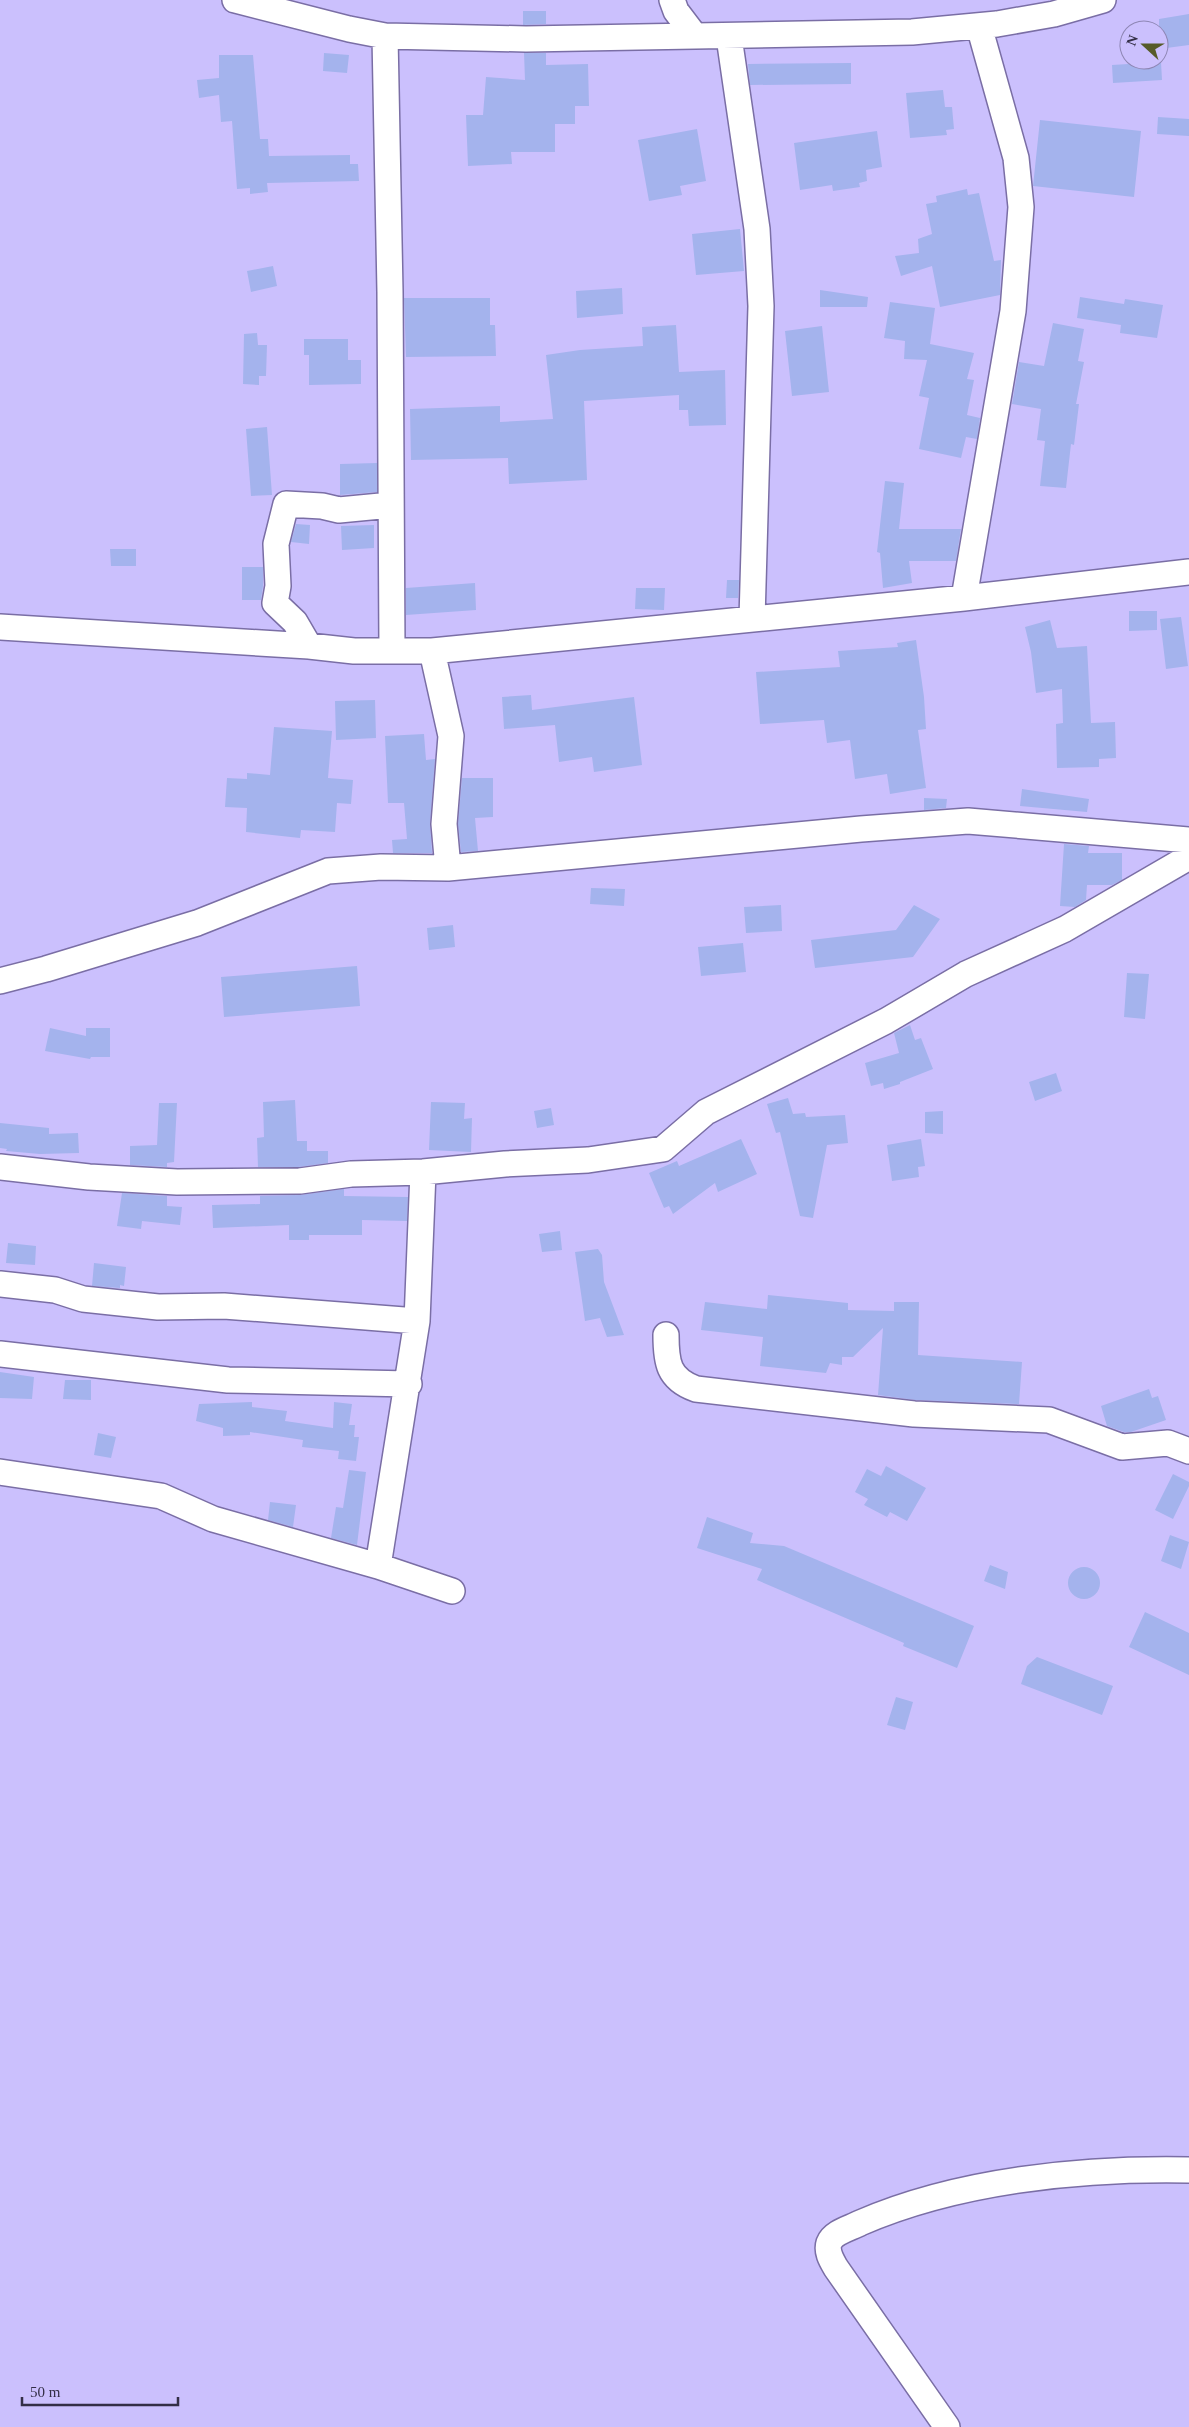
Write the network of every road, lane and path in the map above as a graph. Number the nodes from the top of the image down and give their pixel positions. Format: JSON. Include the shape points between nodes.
{"nodes":[{"id":1,"x":235,"y":0,"type":"edge"},
{"id":2,"x":672,"y":0,"type":"edge"},
{"id":3,"x":1103,"y":0,"type":"edge"},
{"id":4,"x":325,"y":10,"type":"edge"},
{"id":5,"x":979,"y":26,"type":"junction"},
{"id":6,"x":385,"y":36,"type":"junction"},
{"id":7,"x":696,"y":36,"type":"junction"},
{"id":8,"x":729,"y":37,"type":"junction"},
{"id":9,"x":391,"y":505,"type":"junction"},
{"id":10,"x":1189,"y":572,"type":"edge"},
{"id":11,"x":964,"y":598,"type":"junction"},
{"id":12,"x":0,"y":614,"type":"edge"},
{"id":13,"x":752,"y":619,"type":"junction"},
{"id":14,"x":0,"y":627,"type":"edge"},
{"id":15,"x":25,"y":629,"type":"junction"},
{"id":16,"x":310,"y":646,"type":"junction"},
{"id":17,"x":392,"y":650,"type":"junction"},
{"id":18,"x":432,"y":652,"type":"junction"},
{"id":19,"x":1189,"y":840,"type":"edge"},
{"id":20,"x":1189,"y":857,"type":"edge"},
{"id":21,"x":448,"y":868,"type":"junction"},
{"id":22,"x":0,"y":981,"type":"edge"},
{"id":23,"x":0,"y":1167,"type":"edge"},
{"id":24,"x":423,"y":1172,"type":"junction"},
{"id":25,"x":0,"y":1284,"type":"edge"},
{"id":26,"x":417,"y":1320,"type":"junction"},
{"id":27,"x":666,"y":1335,"type":"dead end"},
{"id":28,"x":0,"y":1354,"type":"edge"},
{"id":29,"x":408,"y":1384,"type":"junction"},
{"id":30,"x":1189,"y":1451,"type":"edge"},
{"id":31,"x":0,"y":1472,"type":"edge"},
{"id":32,"x":378,"y":1566,"type":"junction"},
{"id":33,"x":452,"y":1591,"type":"dead end"},
{"id":34,"x":1189,"y":2170,"type":"edge"},
{"id":35,"x":947,"y":2427,"type":"edge"}],
"edges":[{"from":1,"to":4,"type":"street"},
{"from":2,"to":7,"type":"street","via":[[676,11]]},
{"from":3,"to":5,"type":"street","via":[[1054,14]]},
{"from":4,"to":6,"type":"street"},
{"from":5,"to":8,"type":"street","via":[[912,32]]},
{"from":5,"to":11,"type":"street","via":[[1016,158],[1021,207],[1013,311]]},
{"from":6,"to":7,"type":"street","via":[[526,40]]},
{"from":6,"to":9,"type":"street"},
{"from":7,"to":8,"type":"street"},
{"from":8,"to":13,"type":"street","via":[[760,266]]},
{"from":9,"to":16,"type":"street","via":[[338,510],[286,504],[276,544],[278,586],[275,603],[295,622]]},
{"from":9,"to":17,"type":"street"},
{"from":10,"to":11,"type":"street"},
{"from":11,"to":13,"type":"street"},
{"from":12,"to":15,"type":"street"},
{"from":13,"to":18,"type":"street"},
{"from":14,"to":15,"type":"street"},
{"from":15,"to":16,"type":"street"},
{"from":16,"to":17,"type":"street","via":[[354,651]]},
{"from":17,"to":18,"type":"street"},
{"from":18,"to":21,"type":"street","via":[[451,736],[444,824]]},
{"from":19,"to":21,"type":"street","via":[[968,821]]},
{"from":20,"to":24,"type":"street","via":[[1065,929],[966,974],[886,1021],[706,1112],[663,1149],[588,1160]]},
{"from":21,"to":22,"type":"street","via":[[328,870],[197,923]]},
{"from":23,"to":24,"type":"street","via":[[89,1177],[218,1183]]},
{"from":24,"to":26,"type":"street"},
{"from":25,"to":26,"type":"street","via":[[55,1290],[83,1299],[158,1307],[224,1306]]},
{"from":26,"to":29,"type":"street"},
{"from":27,"to":30,"type":"street","via":[[667,1364],[683,1384],[696,1389],[914,1414],[1049,1420],[1122,1447],[1168,1443]]},
{"from":28,"to":29,"type":"street","via":[[228,1380]]},
{"from":29,"to":32,"type":"street"},
{"from":31,"to":32,"type":"street","via":[[161,1496],[213,1519]]},
{"from":32,"to":33,"type":"street"},
{"from":34,"to":35,"type":"street","via":[[1084,2172],[984,2187],[927,2199],[834,2235],[829,2243],[829,2255],[836,2268]]}]}
